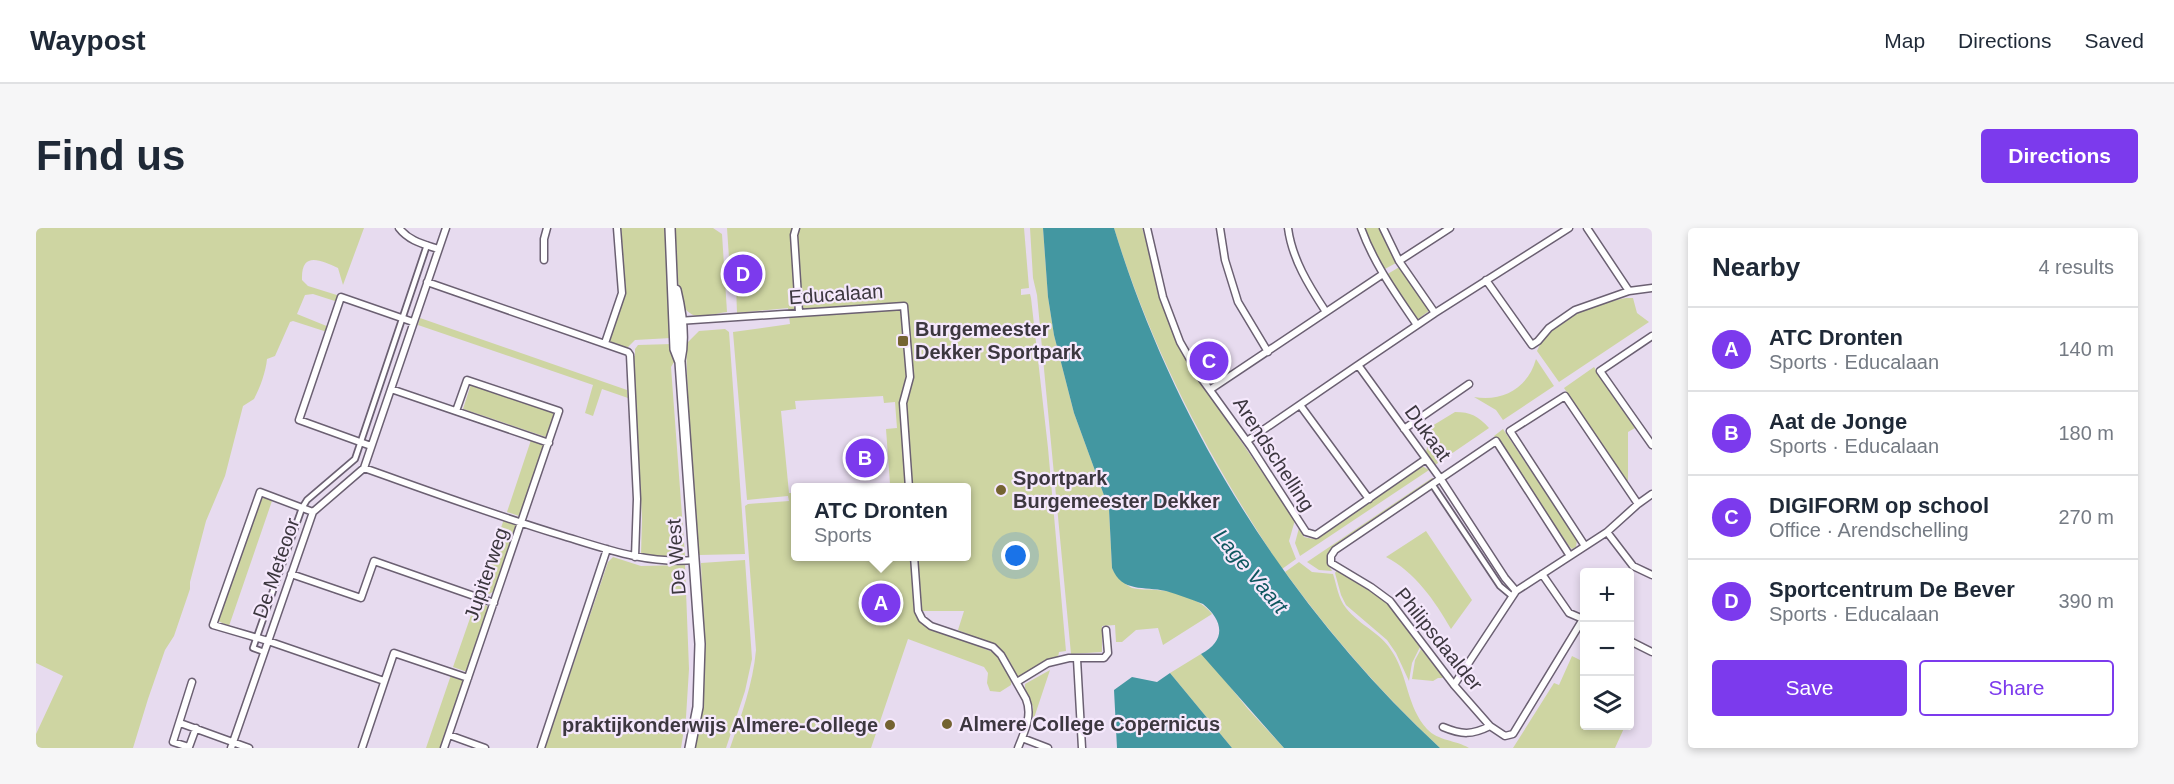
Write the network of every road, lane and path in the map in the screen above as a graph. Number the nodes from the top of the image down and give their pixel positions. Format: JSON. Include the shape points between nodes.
{"nodes":[{"id":1,"x":399,"y":228,"type":"edge"},
{"id":2,"x":446,"y":228,"type":"edge"},
{"id":3,"x":547,"y":228,"type":"edge"},
{"id":4,"x":617,"y":228,"type":"edge"},
{"id":5,"x":670,"y":228,"type":"edge"},
{"id":6,"x":796,"y":228,"type":"edge"},
{"id":7,"x":1147,"y":228,"type":"edge"},
{"id":8,"x":1220,"y":228,"type":"edge"},
{"id":9,"x":1288,"y":228,"type":"edge"},
{"id":10,"x":1361,"y":228,"type":"edge"},
{"id":11,"x":1383,"y":228,"type":"edge"},
{"id":12,"x":1450,"y":228,"type":"edge"},
{"id":13,"x":1553,"y":228,"type":"edge"},
{"id":14,"x":1569,"y":228,"type":"edge"},
{"id":15,"x":1587,"y":228,"type":"edge"},
{"id":16,"x":1557,"y":235,"type":"junction"},
{"id":17,"x":427,"y":245,"type":"junction"},
{"id":18,"x":438,"y":249,"type":"junction"},
{"id":19,"x":544,"y":260,"type":"dead end"},
{"id":20,"x":1399,"y":261,"type":"junction"},
{"id":21,"x":1383,"y":274,"type":"junction"},
{"id":22,"x":1486,"y":280,"type":"junction"},
{"id":23,"x":427,"y":282,"type":"junction"},
{"id":24,"x":1652,"y":288,"type":"edge"},
{"id":25,"x":1629,"y":291,"type":"junction"},
{"id":26,"x":799,"y":312,"type":"junction"},
{"id":27,"x":1326,"y":312,"type":"junction"},
{"id":28,"x":1435,"y":313,"type":"junction"},
{"id":29,"x":402,"y":318,"type":"junction"},
{"id":30,"x":677,"y":321,"type":"junction"},
{"id":31,"x":413,"y":322,"type":"junction"},
{"id":32,"x":1417,"y":325,"type":"junction"},
{"id":33,"x":1652,"y":336,"type":"edge"},
{"id":34,"x":605,"y":343,"type":"junction"},
{"id":35,"x":1268,"y":352,"type":"junction"},
{"id":36,"x":1358,"y":365,"type":"junction"},
{"id":37,"x":1469,"y":384,"type":"dead end"},
{"id":38,"x":391,"y":389,"type":"junction"},
{"id":39,"x":1211,"y":389,"type":"junction"},
{"id":40,"x":1300,"y":405,"type":"junction"},
{"id":41,"x":456,"y":411,"type":"junction"},
{"id":42,"x":1404,"y":429,"type":"junction"},
{"id":43,"x":1247,"y":441,"type":"junction"},
{"id":44,"x":360,"y":442,"type":"junction"},
{"id":45,"x":549,"y":442,"type":"junction"},
{"id":46,"x":1652,"y":445,"type":"edge"},
{"id":47,"x":371,"y":446,"type":"junction"},
{"id":48,"x":1426,"y":459,"type":"junction"},
{"id":49,"x":364,"y":468,"type":"junction"},
{"id":50,"x":1440,"y":478,"type":"junction"},
{"id":51,"x":909,"y":483,"type":"edge"},
{"id":52,"x":1432,"y":484,"type":"junction"},
{"id":53,"x":1652,"y":494,"type":"edge"},
{"id":54,"x":1368,"y":499,"type":"junction"},
{"id":55,"x":1638,"y":504,"type":"junction"},
{"id":56,"x":302,"y":508,"type":"junction"},
{"id":57,"x":313,"y":512,"type":"junction"},
{"id":58,"x":521,"y":523,"type":"junction"},
{"id":59,"x":1607,"y":532,"type":"junction"},
{"id":60,"x":1585,"y":546,"type":"junction"},
{"id":61,"x":607,"y":549,"type":"junction"},
{"id":62,"x":1570,"y":556,"type":"junction"},
{"id":63,"x":635,"y":557,"type":"junction"},
{"id":64,"x":695,"y":560,"type":"junction"},
{"id":65,"x":914,"y":561,"type":"edge"},
{"id":66,"x":291,"y":574,"type":"junction"},
{"id":67,"x":1542,"y":574,"type":"junction"},
{"id":68,"x":1652,"y":575,"type":"edge"},
{"id":69,"x":1514,"y":593,"type":"junction"},
{"id":70,"x":494,"y":603,"type":"junction"},
{"id":71,"x":1580,"y":617,"type":"edge"},
{"id":72,"x":1582,"y":622,"type":"edge"},
{"id":73,"x":1106,"y":630,"type":"dead end"},
{"id":74,"x":256,"y":638,"type":"junction"},
{"id":75,"x":268,"y":641,"type":"junction"},
{"id":76,"x":1634,"y":643,"type":"edge"},
{"id":77,"x":264,"y":652,"type":"junction"},
{"id":78,"x":1652,"y":652,"type":"edge"},
{"id":79,"x":1077,"y":659,"type":"junction"},
{"id":80,"x":468,"y":678,"type":"junction"},
{"id":81,"x":384,"y":681,"type":"junction"},
{"id":82,"x":192,"y":682,"type":"dead end"},
{"id":83,"x":1017,"y":682,"type":"junction"},
{"id":84,"x":1454,"y":685,"type":"junction"},
{"id":85,"x":180,"y":723,"type":"junction"},
{"id":86,"x":1490,"y":726,"type":"junction"},
{"id":87,"x":1443,"y":727,"type":"dead end"},
{"id":88,"x":196,"y":728,"type":"junction"},
{"id":89,"x":449,"y":735,"type":"junction"},
{"id":90,"x":1022,"y":738,"type":"junction"},
{"id":91,"x":232,"y":745,"type":"edge"},
{"id":92,"x":249,"y":748,"type":"edge"},
{"id":93,"x":362,"y":748,"type":"edge"},
{"id":94,"x":444,"y":748,"type":"edge"},
{"id":95,"x":485,"y":748,"type":"edge"},
{"id":96,"x":541,"y":748,"type":"edge"},
{"id":97,"x":690,"y":748,"type":"edge"},
{"id":98,"x":1018,"y":748,"type":"edge"},
{"id":99,"x":1048,"y":748,"type":"edge"},
{"id":100,"x":1082,"y":748,"type":"edge"}],
"edges":[{"from":1,"to":17,"type":"street","via":[[405,236]]},
{"from":2,"to":18,"type":"street"},
{"from":3,"to":19,"type":"street"},
{"from":4,"to":34,"type":"street","via":[[622,293]]},
{"from":5,"to":30,"type":"main road","name":"De West"},
{"from":6,"to":26,"type":"street"},
{"from":7,"to":39,"type":"street","name":"Arendschelling","via":[[1163,297],[1180,342]]},
{"from":8,"to":35,"type":"street","via":[[1238,302]]},
{"from":9,"to":27,"type":"street","via":[[1304,277]]},
{"from":10,"to":21,"type":"street"},
{"from":11,"to":20,"type":"street"},
{"from":12,"to":20,"type":"street"},
{"from":13,"to":16,"type":"street"},
{"from":14,"to":16,"type":"street"},
{"from":15,"to":25,"type":"street"},
{"from":16,"to":22,"type":"street"},
{"from":17,"to":18,"type":"street"},
{"from":17,"to":29,"type":"street"},
{"from":18,"to":23,"type":"street"},
{"from":20,"to":28,"type":"street"},
{"from":21,"to":27,"type":"street"},
{"from":21,"to":32,"type":"street"},
{"from":22,"to":25,"type":"street","via":[[1532,345],[1575,310]]},
{"from":22,"to":28,"type":"street"},
{"from":23,"to":31,"type":"street"},
{"from":23,"to":34,"type":"street"},
{"from":24,"to":25,"type":"street"},
{"from":26,"to":30,"type":"street","name":"Educalaan"},
{"from":26,"to":51,"type":"street","name":"Educalaan","via":[[904,306],[910,377],[903,403]]},
{"from":27,"to":35,"type":"street"},
{"from":28,"to":32,"type":"street"},
{"from":29,"to":31,"type":"street"},
{"from":29,"to":44,"type":"street"},
{"from":29,"to":44,"type":"street","via":[[341,297],[299,420]]},
{"from":30,"to":64,"type":"main road","name":"De West","via":[[675,349],[680,362]]},
{"from":31,"to":38,"type":"street"},
{"from":32,"to":36,"type":"street"},
{"from":33,"to":46,"type":"street","via":[[1600,371]]},
{"from":34,"to":63,"type":"street","via":[[630,355],[638,499]]},
{"from":35,"to":39,"type":"street"},
{"from":36,"to":40,"type":"street"},
{"from":36,"to":42,"type":"street","name":"Dukaat"},
{"from":37,"to":42,"type":"street"},
{"from":38,"to":41,"type":"street"},
{"from":38,"to":47,"type":"street"},
{"from":39,"to":43,"type":"street","name":"Arendschelling"},
{"from":40,"to":43,"type":"street"},
{"from":40,"to":54,"type":"street"},
{"from":41,"to":45,"type":"street"},
{"from":41,"to":45,"type":"street","name":"Jupiterweg","via":[[467,380],[559,411]]},
{"from":42,"to":48,"type":"street","name":"Dukaat"},
{"from":43,"to":54,"type":"street","name":"Arendschelling","via":[[1310,535],[1316,536]]},
{"from":44,"to":47,"type":"street"},
{"from":44,"to":56,"type":"street","via":[[355,459]]},
{"from":45,"to":58,"type":"street","name":"Jupiterweg"},
{"from":47,"to":49,"type":"street"},
{"from":48,"to":50,"type":"street","name":"Dukaat"},
{"from":48,"to":54,"type":"street","name":"Arendschelling"},
{"from":49,"to":57,"type":"street","name":"De Meteoor"},
{"from":49,"to":58,"type":"street"},
{"from":50,"to":52,"type":"street","name":"Philipsdaalder"},
{"from":50,"to":62,"type":"street","name":"Philipsdaalder","via":[[1496,441]]},
{"from":50,"to":69,"type":"street","name":"Dukaat"},
{"from":52,"to":69,"type":"street","via":[[1500,586]]},
{"from":52,"to":84,"type":"street","name":"Philipsdaalder","via":[[1335,550],[1331,563],[1390,601]]},
{"from":53,"to":55,"type":"street"},
{"from":55,"to":59,"type":"street"},
{"from":55,"to":60,"type":"street","via":[[1565,396],[1510,431]]},
{"from":56,"to":57,"type":"street"},
{"from":56,"to":74,"type":"street"},
{"from":56,"to":74,"type":"street","via":[[260,492],[252,513],[213,626]]},
{"from":57,"to":66,"type":"street","name":"De Meteoor"},
{"from":58,"to":61,"type":"street"},
{"from":58,"to":70,"type":"street","name":"Jupiterweg"},
{"from":59,"to":60,"type":"street"},
{"from":59,"to":68,"type":"street","via":[[1633,566]]},
{"from":60,"to":62,"type":"street"},
{"from":61,"to":63,"type":"street"},
{"from":61,"to":96,"type":"street"},
{"from":62,"to":67,"type":"street"},
{"from":63,"to":64,"type":"street"},
{"from":64,"to":97,"type":"main road","name":"De West","via":[[700,664]]},
{"from":65,"to":83,"type":"street","via":[[922,619],[931,626],[993,647]]},
{"from":66,"to":70,"type":"street","via":[[361,598],[374,561]]},
{"from":66,"to":75,"type":"street","name":"De Meteoor"},
{"from":67,"to":69,"type":"street"},
{"from":67,"to":71,"type":"street","via":[[1569,613]]},
{"from":69,"to":84,"type":"street"},
{"from":70,"to":80,"type":"street","name":"Jupiterweg"},
{"from":72,"to":86,"type":"street","via":[[1514,734],[1505,736]]},
{"from":73,"to":79,"type":"street","via":[[1107,656]]},
{"from":74,"to":75,"type":"street"},
{"from":74,"to":77,"type":"street","via":[[253,648]]},
{"from":75,"to":77,"type":"street","name":"De Meteoor"},
{"from":75,"to":81,"type":"street"},
{"from":76,"to":78,"type":"street"},
{"from":77,"to":91,"type":"street","name":"De Meteoor"},
{"from":79,"to":83,"type":"street","via":[[1048,663]]},
{"from":79,"to":100,"type":"street"},
{"from":80,"to":81,"type":"street","via":[[394,653]]},
{"from":80,"to":89,"type":"street","name":"Jupiterweg"},
{"from":81,"to":93,"type":"street"},
{"from":82,"to":85,"type":"street"},
{"from":83,"to":90,"type":"street","via":[[1029,706]]},
{"from":84,"to":86,"type":"street","name":"Philipsdaalder"},
{"from":85,"to":88,"type":"street"},
{"from":85,"to":88,"type":"street","via":[[173,742],[181,745],[189,747]]},
{"from":86,"to":87,"type":"street","via":[[1474,734]]},
{"from":88,"to":91,"type":"street"},
{"from":89,"to":94,"type":"street","name":"Jupiterweg"},
{"from":89,"to":95,"type":"street"},
{"from":90,"to":98,"type":"street"},
{"from":90,"to":99,"type":"street"},
{"from":91,"to":92,"type":"street"}]}
